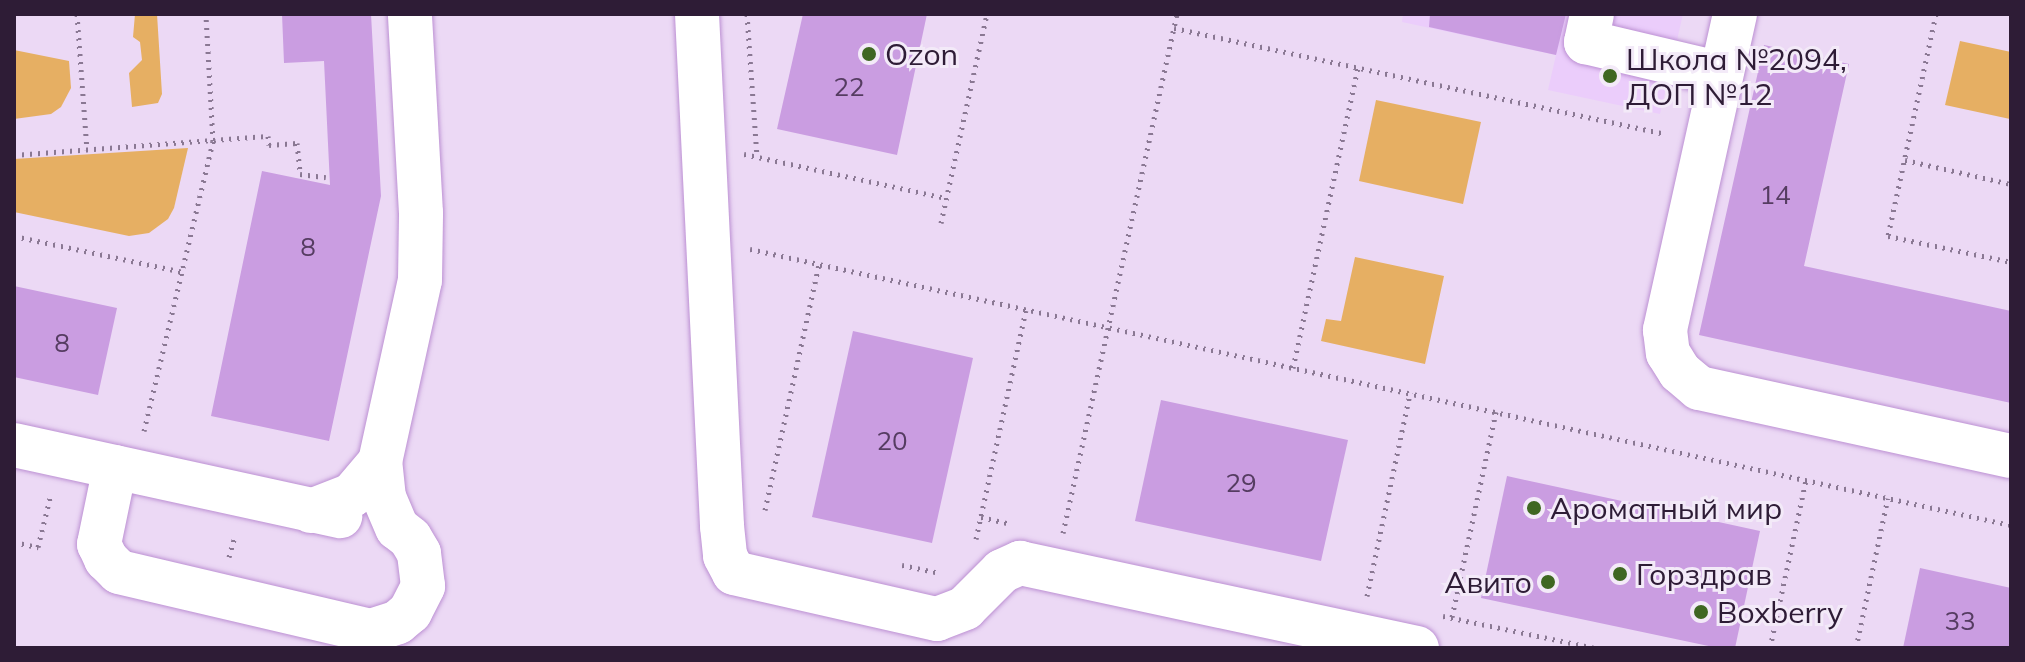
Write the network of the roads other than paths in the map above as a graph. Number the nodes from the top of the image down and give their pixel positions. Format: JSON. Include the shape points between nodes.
{"nodes":[{"id":1,"x":410,"y":14,"type":"edge"},
{"id":2,"x":697,"y":14,"type":"edge"},
{"id":3,"x":1592,"y":14,"type":"edge"},
{"id":4,"x":1735,"y":14,"type":"edge"},
{"id":5,"x":1721,"y":74,"type":"junction"},
{"id":6,"x":14,"y":445,"type":"edge"},
{"id":7,"x":122,"y":448,"type":"junction"},
{"id":8,"x":2011,"y":456,"type":"edge"},
{"id":9,"x":380,"y":462,"type":"junction"},
{"id":10,"x":311,"y":511,"type":"junction"},
{"id":11,"x":397,"y":528,"type":"junction"},
{"id":12,"x":1417,"y":648,"type":"edge"}],
"edges":[{"from":1,"to":9,"type":"lane","via":[[420,280]]},
{"from":2,"to":12,"type":"lane","via":[[722,526],[725,556],[734,573],[937,619],[965,608],[1002,571],[1020,563]]},
{"from":3,"to":5,"type":"lane","via":[[1586,42]]},
{"from":4,"to":5,"type":"lane"},
{"from":5,"to":8,"type":"lane","via":[[1665,330],[1668,353],[1680,372],[1699,388]]},
{"from":6,"to":7,"type":"lane"},
{"from":7,"to":10,"type":"lane"},
{"from":7,"to":11,"type":"lane","via":[[99,544],[119,572],[371,631],[410,612],[423,586],[419,553]]},
{"from":9,"to":10,"type":"lane","via":[[352,495]]},
{"from":9,"to":11,"type":"lane","via":[[384,498]]},
{"from":10,"to":11,"type":"lane"}]}
